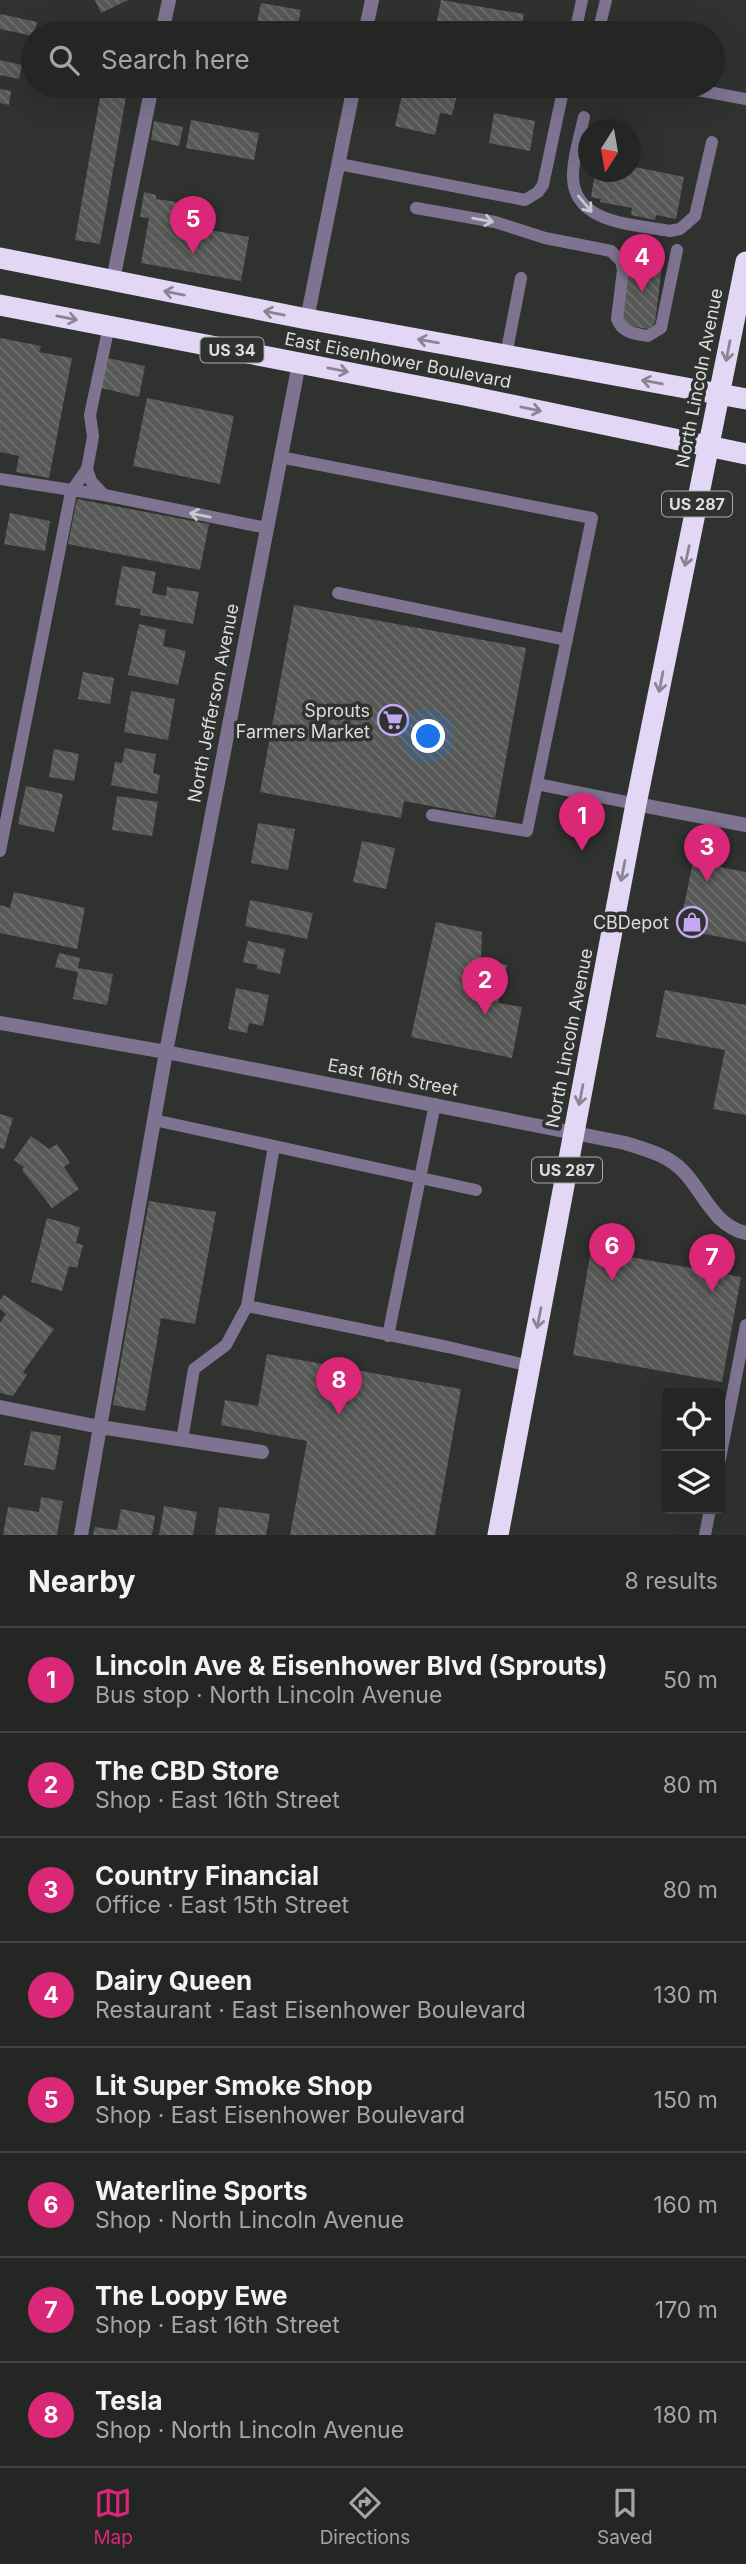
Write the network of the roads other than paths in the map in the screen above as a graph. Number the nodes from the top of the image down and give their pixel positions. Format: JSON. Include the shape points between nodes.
{"nodes":[{"id":1,"x":169,"y":0,"type":"edge"},
{"id":2,"x":372,"y":0,"type":"edge"},
{"id":3,"x":582,"y":0,"type":"edge"},
{"id":4,"x":606,"y":0,"type":"edge"},
{"id":5,"x":165,"y":21,"type":"edge"},
{"id":6,"x":368,"y":21,"type":"edge"},
{"id":7,"x":578,"y":21,"type":"edge"},
{"id":8,"x":601,"y":21,"type":"edge"},
{"id":9,"x":725,"y":95,"type":"edge"},
{"id":10,"x":150,"y":98,"type":"edge"},
{"id":11,"x":352,"y":98,"type":"edge"},
{"id":12,"x":561,"y":98,"type":"edge"},
{"id":13,"x":746,"y":99,"type":"edge"},
{"id":14,"x":584,"y":117,"type":"dead end"},
{"id":15,"x":712,"y":142,"type":"dead end"},
{"id":16,"x":339,"y":164,"type":"junction"},
{"id":17,"x":416,"y":208,"type":"dead end"},
{"id":18,"x":677,"y":250,"type":"dead end"},
{"id":19,"x":0,"y":258,"type":"edge"},
{"id":20,"x":746,"y":262,"type":"edge"},
{"id":21,"x":521,"y":278,"type":"dead end"},
{"id":22,"x":113,"y":280,"type":"junction"},
{"id":23,"x":0,"y":305,"type":"edge"},
{"id":24,"x":307,"y":319,"type":"junction"},
{"id":25,"x":109,"y":326,"type":"junction"},
{"id":26,"x":506,"y":355,"type":"junction"},
{"id":27,"x":299,"y":363,"type":"junction"},
{"id":28,"x":720,"y":393,"type":"junction"},
{"id":29,"x":746,"y":399,"type":"edge"},
{"id":30,"x":709,"y":446,"type":"junction"},
{"id":31,"x":746,"y":454,"type":"edge"},
{"id":32,"x":281,"y":457,"type":"junction"},
{"id":33,"x":87,"y":469,"type":"junction"},
{"id":34,"x":0,"y":479,"type":"edge"},
{"id":35,"x":71,"y":492,"type":"junction"},
{"id":36,"x":104,"y":495,"type":"junction"},
{"id":37,"x":267,"y":528,"type":"junction"},
{"id":38,"x":338,"y":593,"type":"dead end"},
{"id":39,"x":567,"y":640,"type":"junction"},
{"id":40,"x":537,"y":784,"type":"junction"},
{"id":41,"x":636,"y":804,"type":"junction"},
{"id":42,"x":432,"y":815,"type":"dead end"},
{"id":43,"x":746,"y":825,"type":"edge"},
{"id":44,"x":0,"y":851,"type":"edge"},
{"id":45,"x":0,"y":1023,"type":"edge"},
{"id":46,"x":166,"y":1052,"type":"junction"},
{"id":47,"x":435,"y":1104,"type":"junction"},
{"id":48,"x":153,"y":1120,"type":"junction"},
{"id":49,"x":574,"y":1132,"type":"junction"},
{"id":50,"x":274,"y":1146,"type":"junction"},
{"id":51,"x":420,"y":1178,"type":"junction"},
{"id":52,"x":475,"y":1190,"type":"dead end"},
{"id":53,"x":746,"y":1233,"type":"edge"},
{"id":54,"x":247,"y":1306,"type":"junction"},
{"id":55,"x":746,"y":1325,"type":"edge"},
{"id":56,"x":388,"y":1336,"type":"junction"},
{"id":57,"x":530,"y":1366,"type":"junction"},
{"id":58,"x":0,"y":1407,"type":"edge"},
{"id":59,"x":100,"y":1427,"type":"junction"},
{"id":60,"x":182,"y":1440,"type":"junction"},
{"id":61,"x":722,"y":1451,"type":"edge"},
{"id":62,"x":262,"y":1452,"type":"dead end"},
{"id":63,"x":709,"y":1514,"type":"edge"},
{"id":64,"x":81,"y":1535,"type":"edge"},
{"id":65,"x":498,"y":1535,"type":"edge"},
{"id":66,"x":705,"y":1535,"type":"edge"}],
"edges":[{"from":1,"to":5,"type":"street"},
{"from":2,"to":6,"type":"street"},
{"from":3,"to":7,"type":"lane"},
{"from":4,"to":8,"type":"lane"},
{"from":9,"to":13,"type":"lane"},
{"from":10,"to":22,"type":"street"},
{"from":11,"to":16,"type":"street"},
{"from":12,"to":16,"type":"lane","via":[[543,185],[525,200]]},
{"from":14,"to":15,"type":"lane","one_way":true,"via":[[573,179],[583,207],[597,216],[657,229],[680,229],[695,216]]},
{"from":16,"to":24,"type":"street"},
{"from":17,"to":18,"type":"lane","one_way":true,"via":[[611,251],[623,270],[617,319],[624,330],[635,334],[648,336],[661,328]]},
{"from":19,"to":22,"type":"highway","name":"East Eisenhower Boulevard"},
{"from":20,"to":28,"type":"highway","name":"North Lincoln Avenue","number":"US 287","one_way":true},
{"from":21,"to":26,"type":"lane"},
{"from":24,"to":22,"type":"highway","name":"East Eisenhower Boulevard","one_way":true},
{"from":23,"to":25,"type":"highway","name":"East Eisenhower Boulevard","number":"US 34","one_way":true},
{"from":26,"to":24,"type":"highway","name":"East Eisenhower Boulevard","one_way":true},
{"from":25,"to":27,"type":"highway","name":"East Eisenhower Boulevard","number":"US 34"},
{"from":25,"to":33,"type":"lane","via":[[90,415],[93,437]]},
{"from":28,"to":26,"type":"highway","name":"East Eisenhower Boulevard","one_way":true},
{"from":27,"to":30,"type":"highway","name":"East Eisenhower Boulevard","number":"US 34","one_way":true},
{"from":27,"to":32,"type":"street","name":"North Jefferson Avenue"},
{"from":28,"to":29,"type":"highway","name":"East Eisenhower Boulevard"},
{"from":28,"to":30,"type":"highway","name":"North Lincoln Avenue","number":"US 287"},
{"from":30,"to":31,"type":"highway","name":"East Eisenhower Boulevard","number":"US 34"},
{"from":30,"to":41,"type":"highway","name":"North Lincoln Avenue","number":"US 287","one_way":true},
{"from":32,"to":37,"type":"street","name":"North Jefferson Avenue"},
{"from":32,"to":39,"type":"lane","via":[[592,517]]},
{"from":33,"to":35,"type":"lane"},
{"from":33,"to":36,"type":"lane"},
{"from":34,"to":35,"type":"lane"},
{"from":35,"to":36,"type":"lane"},
{"from":35,"to":44,"type":"lane"},
{"from":37,"to":36,"type":"lane","one_way":true},
{"from":37,"to":46,"type":"street","name":"North Jefferson Avenue"},
{"from":38,"to":39,"type":"lane"},
{"from":39,"to":40,"type":"lane"},
{"from":40,"to":41,"type":"lane"},
{"from":40,"to":42,"type":"lane","via":[[527,831]]},
{"from":41,"to":43,"type":"street"},
{"from":41,"to":49,"type":"highway","name":"North Lincoln Avenue","number":"US 287","one_way":true},
{"from":45,"to":46,"type":"street","name":"East 16th Street"},
{"from":46,"to":47,"type":"street","name":"East 16th Street"},
{"from":46,"to":48,"type":"street","name":"North Jefferson Avenue"},
{"from":47,"to":49,"type":"street","name":"East 16th Street"},
{"from":47,"to":51,"type":"lane"},
{"from":48,"to":50,"type":"lane"},
{"from":48,"to":59,"type":"street","name":"North Jefferson Avenue"},
{"from":49,"to":53,"type":"street","name":"East 16th Street","via":[[664,1156],[685,1172],[716,1216]]},
{"from":49,"to":57,"type":"highway","name":"North Lincoln Avenue","number":"US 287","one_way":true},
{"from":50,"to":51,"type":"lane"},
{"from":50,"to":54,"type":"lane"},
{"from":51,"to":52,"type":"lane"},
{"from":51,"to":56,"type":"lane"},
{"from":54,"to":56,"type":"lane"},
{"from":54,"to":60,"type":"lane","via":[[226,1345],[194,1369]]},
{"from":55,"to":61,"type":"lane"},
{"from":56,"to":57,"type":"lane"},
{"from":57,"to":65,"type":"highway","name":"North Lincoln Avenue","number":"US 287"},
{"from":58,"to":59,"type":"street"},
{"from":59,"to":60,"type":"street"},
{"from":59,"to":64,"type":"street","name":"North Jefferson Avenue"},
{"from":60,"to":62,"type":"street"},
{"from":63,"to":66,"type":"lane"}]}
